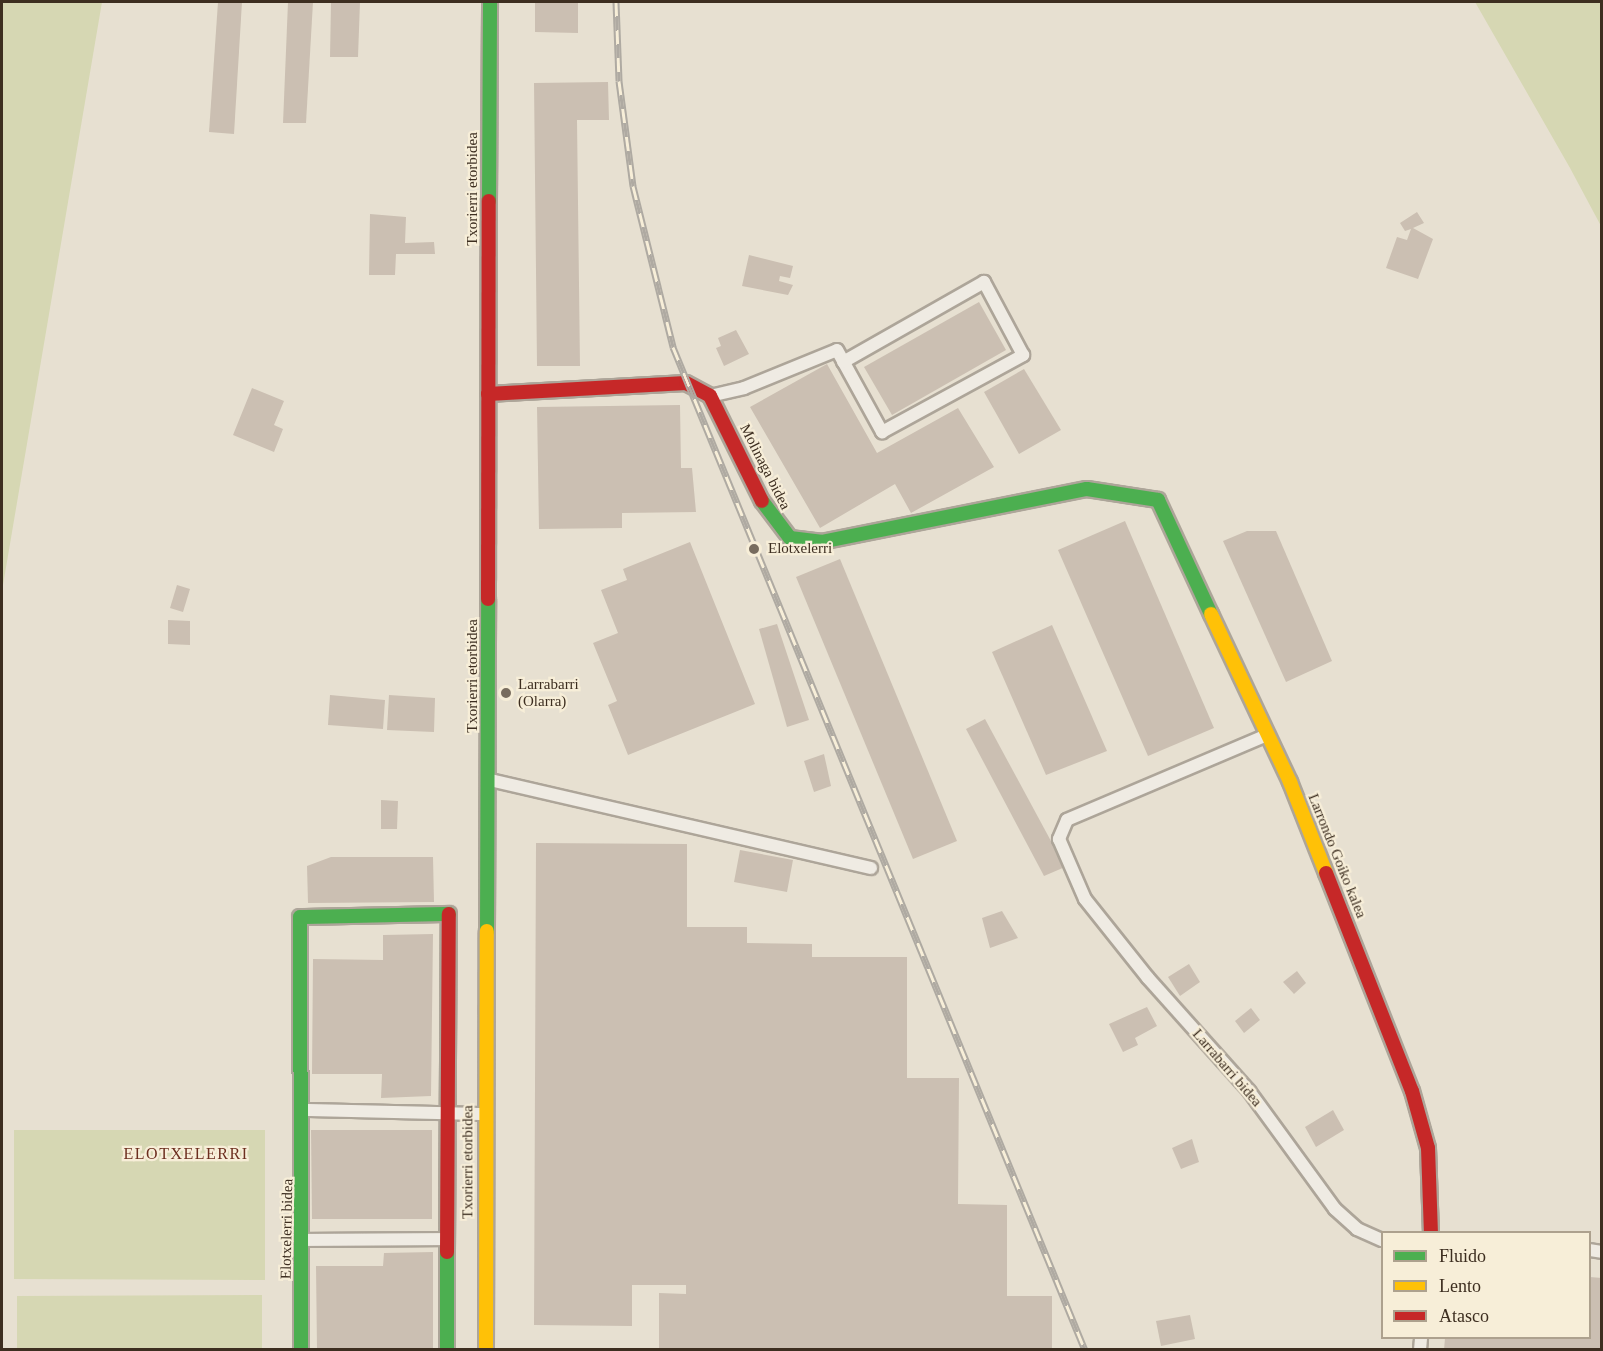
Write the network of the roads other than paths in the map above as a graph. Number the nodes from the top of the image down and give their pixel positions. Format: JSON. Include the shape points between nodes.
{"nodes":[{"id":1,"x":490,"y":2,"type":"edge"},
{"id":2,"x":843,"y":362,"type":"junction"},
{"id":3,"x":488,"y":394,"type":"junction"},
{"id":4,"x":710,"y":396,"type":"junction"},
{"id":5,"x":1163,"y":507,"type":"joint"},
{"id":6,"x":1267,"y":735,"type":"junction"},
{"id":7,"x":490,"y":780,"type":"junction"},
{"id":8,"x":871,"y":868,"type":"dead end"},
{"id":9,"x":304,"y":1110,"type":"junction"},
{"id":10,"x":448,"y":1113,"type":"junction"},
{"id":11,"x":484,"y":1114,"type":"junction"},
{"id":12,"x":1431,"y":1231,"type":"edge"},
{"id":13,"x":448,"y":1239,"type":"junction"},
{"id":14,"x":1381,"y":1239,"type":"edge"},
{"id":15,"x":304,"y":1240,"type":"junction"},
{"id":16,"x":301,"y":1350,"type":"edge"},
{"id":17,"x":447,"y":1350,"type":"edge"},
{"id":18,"x":486,"y":1350,"type":"edge"}],
"edges":[{"from":1,"to":3,"type":"street","name":"Txorierri etorbidea"},
{"from":2,"to":2,"type":"street","via":[[882,432],[1023,354],[984,282]]},
{"from":2,"to":4,"type":"street","via":[[837,350],[744,388]]},
{"from":3,"to":4,"type":"street","via":[[686,383]]},
{"from":3,"to":7,"type":"street","name":"Txorierri etorbidea"},
{"from":4,"to":5,"type":"street","name":"Molinaga bidea","via":[[769,515],[790,538],[821,542],[1087,489],[1148,497]]},
{"from":5,"to":6,"type":"street","name":"Larrondo Goiko kalea"},
{"from":6,"to":12,"type":"street","name":"Larrondo Goiko kalea","via":[[1421,1119],[1432,1183]]},
{"from":6,"to":14,"type":"street","name":"Larrabarri bidea","via":[[1066,819],[1059,839],[1078,887],[1148,978],[1248,1091],[1335,1209],[1357,1228]]},
{"from":7,"to":8,"type":"street"},
{"from":7,"to":11,"type":"street","name":"Txorierri etorbidea"},
{"from":9,"to":10,"type":"street"},
{"from":9,"to":10,"type":"street","name":"Elotxelerri bidea","via":[[300,917],[449,914]]},
{"from":9,"to":15,"type":"street","name":"Elotxelerri bidea"},
{"from":10,"to":11,"type":"street"},
{"from":10,"to":13,"type":"street"},
{"from":11,"to":18,"type":"street","name":"Txorierri etorbidea"},
{"from":13,"to":15,"type":"street"},
{"from":13,"to":17,"type":"street"},
{"from":15,"to":16,"type":"street","name":"Elotxelerri bidea"}]}
